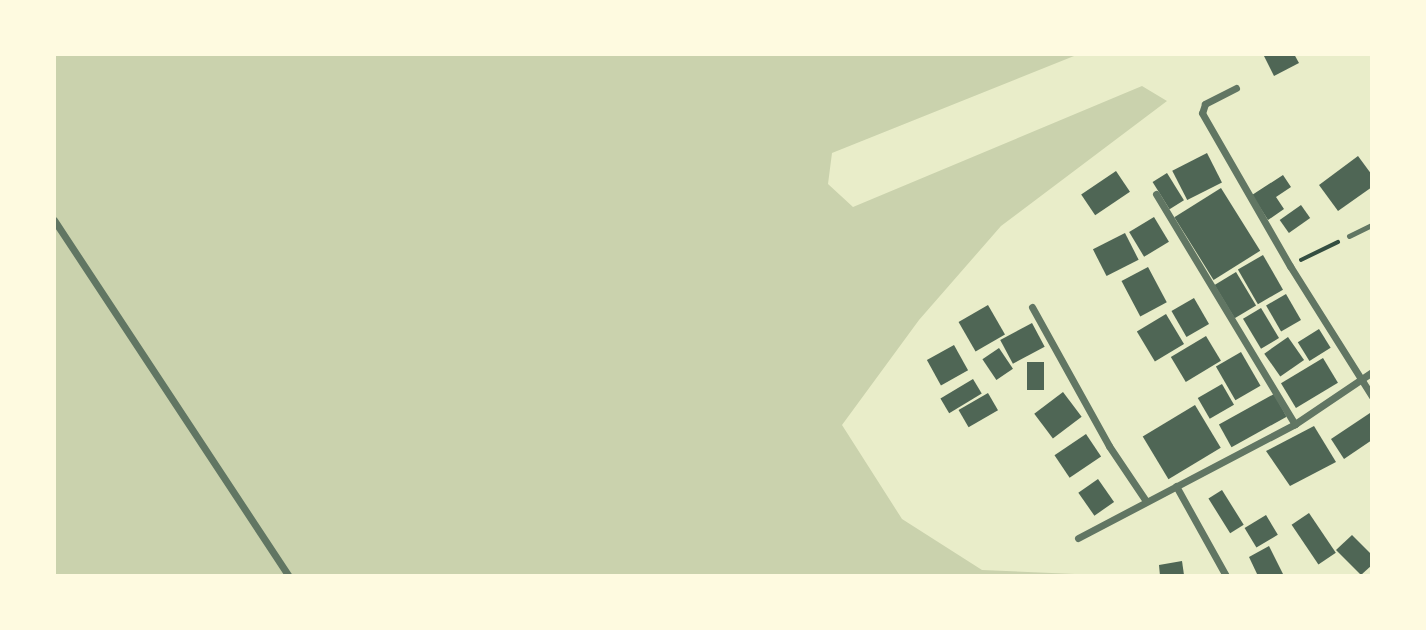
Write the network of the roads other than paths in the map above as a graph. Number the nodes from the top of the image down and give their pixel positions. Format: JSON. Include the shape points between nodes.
{"nodes":[{"id":1,"x":1236,"y":88,"type":"dead end"},
{"id":2,"x":1156,"y":194,"type":"dead end"},
{"id":3,"x":54,"y":220,"type":"edge"},
{"id":4,"x":1372,"y":225,"type":"edge"},
{"id":5,"x":1349,"y":236,"type":"road end"},
{"id":6,"x":1032,"y":307,"type":"dead end"},
{"id":7,"x":1372,"y":372,"type":"edge"},
{"id":8,"x":1361,"y":378,"type":"junction"},
{"id":9,"x":1372,"y":396,"type":"edge"},
{"id":10,"x":1295,"y":424,"type":"junction"},
{"id":11,"x":1176,"y":486,"type":"junction"},
{"id":12,"x":1146,"y":501,"type":"junction"},
{"id":13,"x":1078,"y":538,"type":"dead end"},
{"id":14,"x":289,"y":576,"type":"edge"},
{"id":15,"x":1226,"y":576,"type":"edge"}],
"edges":[{"from":1,"to":8,"type":"street","via":[[1205,104],[1202,113]]},
{"from":2,"to":10,"type":"street"},
{"from":3,"to":14,"type":"street"},
{"from":4,"to":5,"type":"lane"},
{"from":6,"to":12,"type":"street","via":[[1109,446]]},
{"from":7,"to":8,"type":"street"},
{"from":8,"to":9,"type":"street"},
{"from":8,"to":10,"type":"street"},
{"from":10,"to":11,"type":"street"},
{"from":11,"to":12,"type":"street"},
{"from":11,"to":15,"type":"street"},
{"from":12,"to":13,"type":"street"}]}
